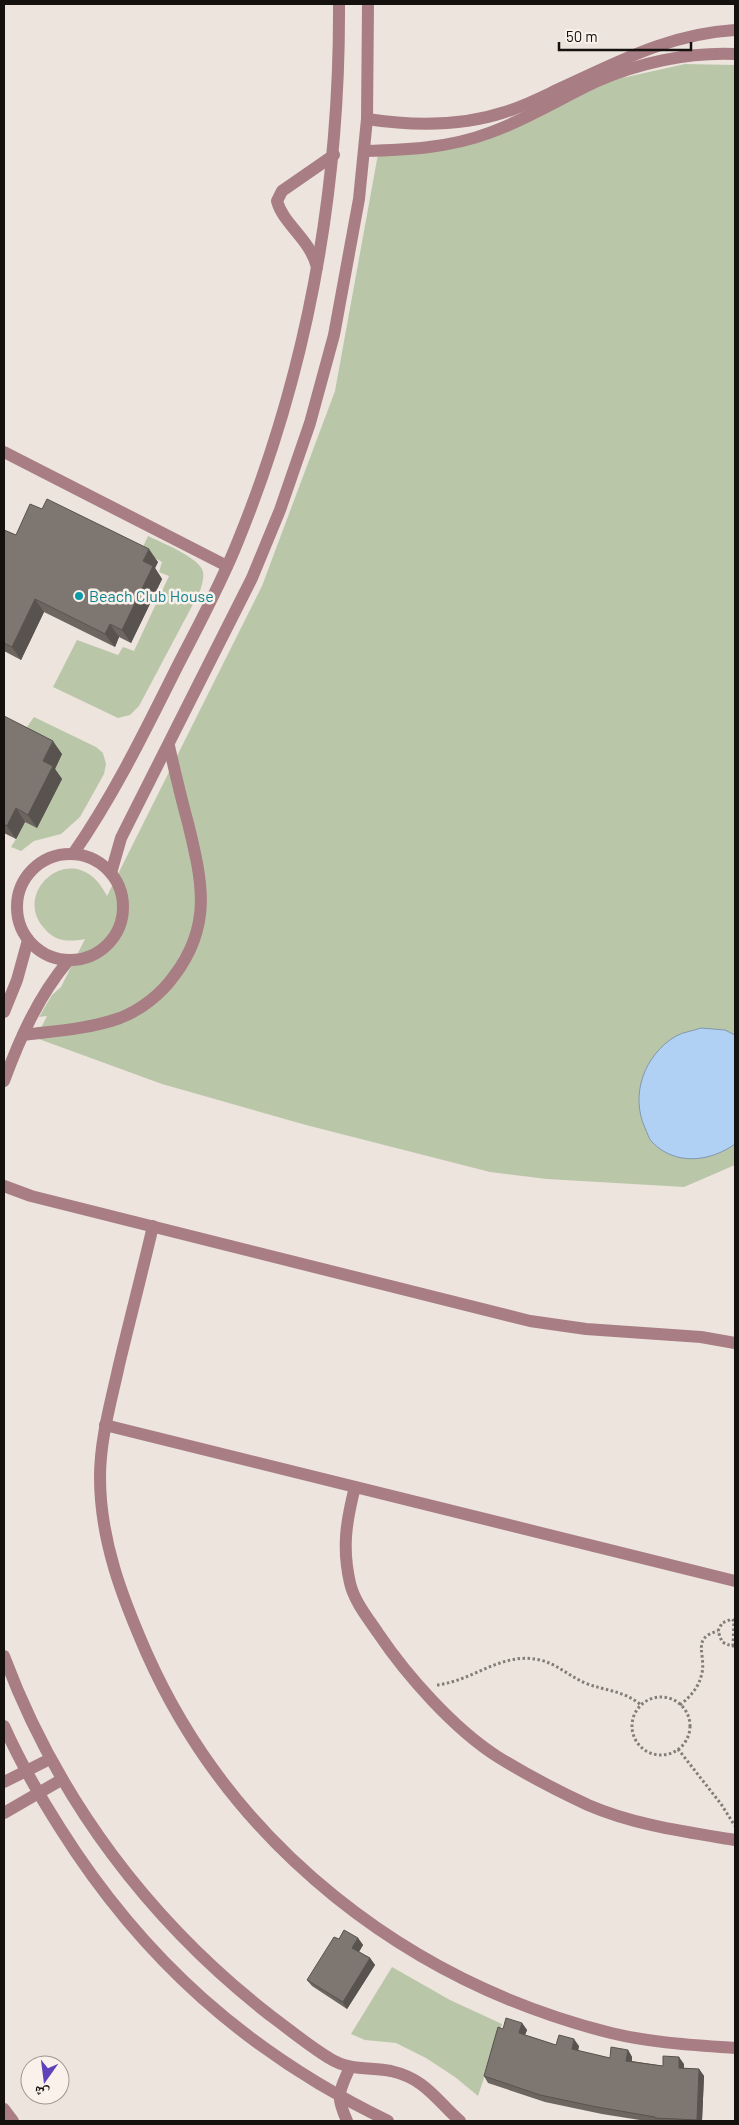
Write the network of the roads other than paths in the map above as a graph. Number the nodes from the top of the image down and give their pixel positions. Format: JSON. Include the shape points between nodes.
{"nodes":[{"id":1,"x":339,"y":4,"type":"edge"},
{"id":2,"x":368,"y":4,"type":"edge"},
{"id":3,"x":735,"y":30,"type":"edge"},
{"id":4,"x":735,"y":54,"type":"edge"},
{"id":5,"x":593,"y":78,"type":"junction"},
{"id":6,"x":367,"y":119,"type":"junction"},
{"id":7,"x":365,"y":151,"type":"junction"},
{"id":8,"x":334,"y":155,"type":"junction"},
{"id":9,"x":318,"y":271,"type":"junction"},
{"id":10,"x":4,"y":452,"type":"edge"},
{"id":11,"x":227,"y":566,"type":"junction"},
{"id":12,"x":169,"y":746,"type":"junction"},
{"id":13,"x":73,"y":854,"type":"junction"},
{"id":14,"x":112,"y":873,"type":"junction"},
{"id":15,"x":28,"y":940,"type":"junction"},
{"id":16,"x":68,"y":961,"type":"junction"},
{"id":17,"x":4,"y":1012,"type":"edge"},
{"id":18,"x":23,"y":1035,"type":"junction"},
{"id":19,"x":4,"y":1081,"type":"edge"},
{"id":20,"x":4,"y":1186,"type":"edge"},
{"id":21,"x":153,"y":1226,"type":"junction"},
{"id":22,"x":735,"y":1343,"type":"edge"},
{"id":23,"x":105,"y":1425,"type":"junction"},
{"id":24,"x":355,"y":1487,"type":"junction"},
{"id":25,"x":735,"y":1581,"type":"edge"},
{"id":26,"x":4,"y":1656,"type":"edge"},
{"id":27,"x":4,"y":1726,"type":"edge"},
{"id":28,"x":50,"y":1759,"type":"junction"},
{"id":29,"x":26,"y":1771,"type":"junction"},
{"id":30,"x":61,"y":1780,"type":"junction"},
{"id":31,"x":4,"y":1782,"type":"edge"},
{"id":32,"x":38,"y":1793,"type":"junction"},
{"id":33,"x":4,"y":1813,"type":"edge"},
{"id":34,"x":735,"y":1840,"type":"edge"},
{"id":35,"x":735,"y":2048,"type":"edge"},
{"id":36,"x":350,"y":2067,"type":"junction"},
{"id":37,"x":338,"y":2094,"type":"junction"},
{"id":38,"x":4,"y":2109,"type":"edge"},
{"id":39,"x":13,"y":2121,"type":"edge"},
{"id":40,"x":347,"y":2121,"type":"edge"},
{"id":41,"x":388,"y":2121,"type":"edge"},
{"id":42,"x":460,"y":2121,"type":"edge"}],
"edges":[{"from":1,"to":8,"type":"street"},
{"from":2,"to":6,"type":"street"},
{"from":3,"to":5,"type":"street","via":[[683,37],[655,46]]},
{"from":4,"to":5,"type":"street","via":[[684,56]]},
{"from":5,"to":6,"type":"street","via":[[505,112],[450,124],[422,125]]},
{"from":5,"to":7,"type":"street","via":[[524,120],[486,134],[406,150]]},
{"from":6,"to":7,"type":"street"},
{"from":7,"to":12,"type":"street","via":[[352,245],[336,326],[296,467],[252,578]]},
{"from":8,"to":9,"type":"street"},
{"from":8,"to":9,"type":"street","via":[[282,190],[277,201],[311,250]]},
{"from":9,"to":11,"type":"street","via":[[285,409],[255,499]]},
{"from":10,"to":11,"type":"street"},
{"from":11,"to":13,"type":"street","via":[[124,773]]},
{"from":12,"to":14,"type":"street","via":[[121,838]]},
{"from":12,"to":18,"type":"street","via":[[201,887],[201,914],[183,965],[146,1004],[122,1017],[96,1025]]},
{"from":13,"to":14,"type":"street","via":[[101,863]]},
{"from":13,"to":15,"type":"street","via":[[46,859],[26,877],[20,889],[17,915]]},
{"from":14,"to":16,"type":"street","via":[[119,885],[124,911],[115,937],[95,955]]},
{"from":15,"to":16,"type":"street","via":[[39,951]]},
{"from":15,"to":17,"type":"street"},
{"from":16,"to":18,"type":"street","via":[[44,993]]},
{"from":18,"to":19,"type":"street"},
{"from":20,"to":21,"type":"street","via":[[31,1196]]},
{"from":21,"to":22,"type":"street","via":[[530,1321]]},
{"from":21,"to":23,"type":"street"},
{"from":23,"to":24,"type":"street"},
{"from":23,"to":35,"type":"street","via":[[100,1476],[104,1528],[116,1578],[134,1625],[186,1728],[254,1820],[294,1861],[383,1933],[490,1993],[551,2016],[614,2033],[678,2044]]},
{"from":24,"to":25,"type":"street"},
{"from":24,"to":34,"type":"street","via":[[346,1520],[344,1553],[350,1586],[385,1643],[455,1722],[497,1756],[590,1806],[639,1821]]},
{"from":26,"to":28,"type":"street"},
{"from":27,"to":29,"type":"street"},
{"from":28,"to":29,"type":"street"},
{"from":28,"to":30,"type":"street"},
{"from":29,"to":31,"type":"street"},
{"from":29,"to":32,"type":"street"},
{"from":30,"to":32,"type":"street"},
{"from":30,"to":36,"type":"street","via":[[101,1841],[142,1894],[188,1944],[238,1990],[291,2031],[329,2059]]},
{"from":32,"to":33,"type":"street"},
{"from":32,"to":37,"type":"street","via":[[120,1915],[168,1968],[220,2016],[277,2059]]},
{"from":36,"to":37,"type":"street"},
{"from":36,"to":42,"type":"street","via":[[391,2071],[414,2080],[435,2094]]},
{"from":37,"to":40,"type":"street"},
{"from":37,"to":41,"type":"street"},
{"from":38,"to":39,"type":"street"}]}
